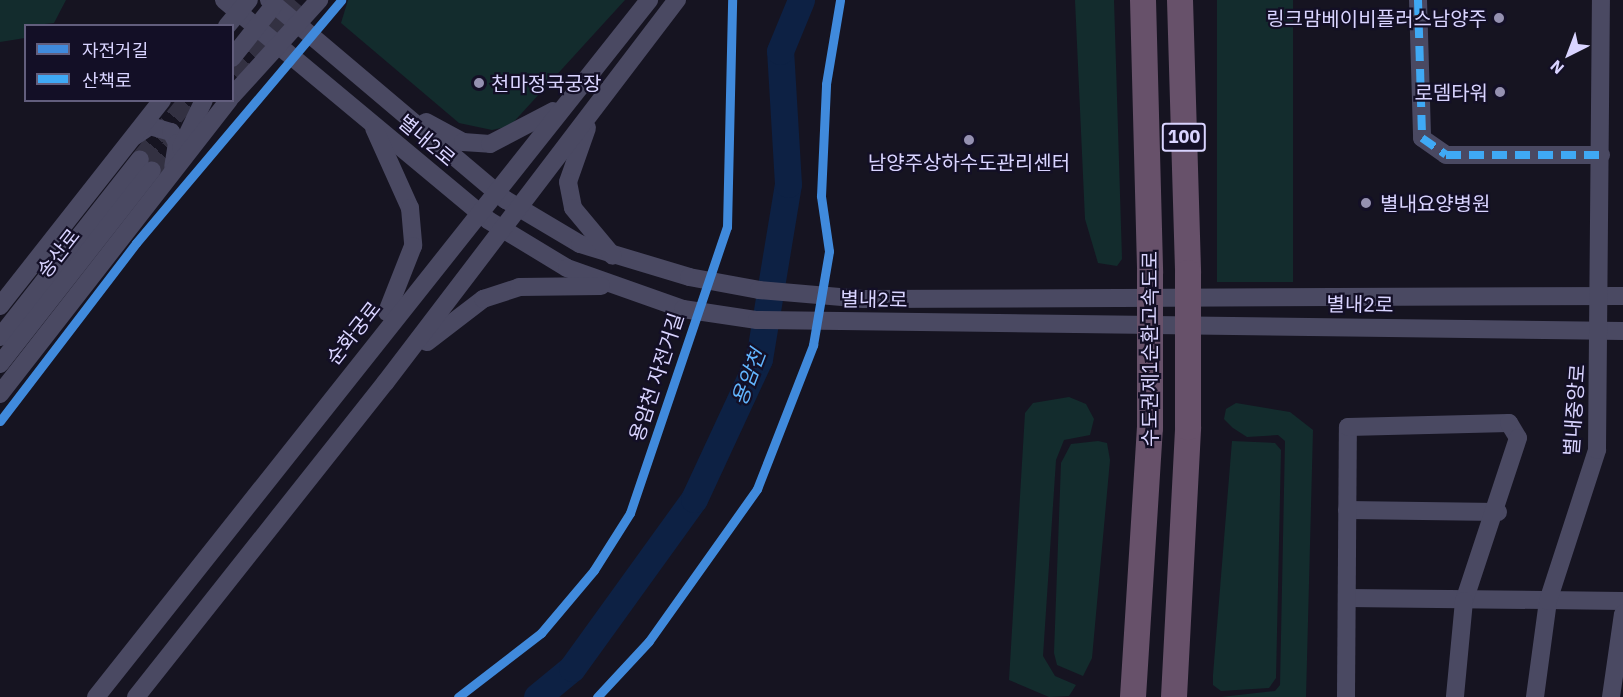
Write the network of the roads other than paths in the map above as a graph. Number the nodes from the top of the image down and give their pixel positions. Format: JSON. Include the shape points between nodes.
{"nodes":[{"id":1,"x":225,"y":0,"type":"edge"},
{"id":2,"x":319,"y":0,"type":"edge"},
{"id":3,"x":649,"y":0,"type":"edge"},
{"id":4,"x":1143,"y":0,"type":"edge"},
{"id":5,"x":1180,"y":0,"type":"edge"},
{"id":6,"x":1418,"y":0,"type":"edge"},
{"id":7,"x":1601,"y":0,"type":"edge"},
{"id":8,"x":271,"y":2,"type":"edge"},
{"id":9,"x":673,"y":4,"type":"edge"},
{"id":10,"x":238,"y":13,"type":"edge"},
{"id":11,"x":297,"y":23,"type":"junction"},
{"id":12,"x":257,"y":27,"type":"junction"},
{"id":13,"x":277,"y":45,"type":"junction"},
{"id":14,"x":234,"y":56,"type":"edge"},
{"id":15,"x":234,"y":94,"type":"edge"},
{"id":16,"x":569,"y":100,"type":"junction"},
{"id":17,"x":160,"y":102,"type":"edge"},
{"id":18,"x":203,"y":102,"type":"edge"},
{"id":19,"x":227,"y":102,"type":"edge"},
{"id":20,"x":395,"y":106,"type":"junction"},
{"id":21,"x":593,"y":112,"type":"junction"},
{"id":22,"x":372,"y":124,"type":"junction"},
{"id":23,"x":132,"y":138,"type":"junction"},
{"id":24,"x":1601,"y":154,"type":"junction"},
{"id":25,"x":174,"y":164,"type":"junction"},
{"id":26,"x":496,"y":191,"type":"junction"},
{"id":27,"x":519,"y":208,"type":"junction"},
{"id":28,"x":478,"y":211,"type":"junction"},
{"id":29,"x":503,"y":229,"type":"junction"},
{"id":30,"x":614,"y":257,"type":"junction"},
{"id":31,"x":618,"y":287,"type":"junction"},
{"id":32,"x":1602,"y":296,"type":"junction"},
{"id":33,"x":1623,"y":296,"type":"edge"},
{"id":34,"x":0,"y":306,"type":"edge"},
{"id":35,"x":1600,"y":331,"type":"junction"},
{"id":36,"x":1623,"y":331,"type":"edge"},
{"id":37,"x":0,"y":337,"type":"edge"},
{"id":38,"x":366,"y":352,"type":"junction"},
{"id":39,"x":0,"y":364,"type":"edge"},
{"id":40,"x":394,"y":372,"type":"junction"},
{"id":41,"x":0,"y":394,"type":"edge"},
{"id":42,"x":1347,"y":510,"type":"junction"},
{"id":43,"x":1498,"y":512,"type":"junction"},
{"id":44,"x":1347,"y":598,"type":"junction"},
{"id":45,"x":1464,"y":601,"type":"junction"},
{"id":46,"x":1623,"y":601,"type":"edge"},
{"id":47,"x":1548,"y":602,"type":"junction"},
{"id":48,"x":1623,"y":614,"type":"edge"},
{"id":49,"x":96,"y":697,"type":"edge"},
{"id":50,"x":136,"y":697,"type":"edge"},
{"id":51,"x":1133,"y":697,"type":"edge"},
{"id":52,"x":1174,"y":697,"type":"edge"},
{"id":53,"x":1346,"y":697,"type":"edge"},
{"id":54,"x":1455,"y":697,"type":"edge"},
{"id":55,"x":1535,"y":697,"type":"edge"},
{"id":56,"x":1611,"y":697,"type":"edge"}],
"edges":[{"from":1,"to":10,"type":"street","name":"별내2로"},
{"from":2,"to":11,"type":"street"},
{"from":3,"to":16,"type":"street","name":"순화궁로"},
{"from":4,"to":51,"type":"highway","name":"수도권제1순환고속도로","number":"100","bridge":true,"via":[[1150,428]]},
{"from":5,"to":52,"type":"highway","name":"수도권제1순환고속도로","number":"100","bridge":true,"via":[[1188,427]]},
{"from":6,"to":24,"type":"street","via":[[1422,138],[1446,155]]},
{"from":7,"to":24,"type":"street","name":"별내중앙로"},
{"from":8,"to":11,"type":"street","name":"별내2로"},
{"from":8,"to":12,"type":"street"},
{"from":9,"to":21,"type":"street"},
{"from":10,"to":12,"type":"street","name":"별내2로"},
{"from":11,"to":13,"type":"street"},
{"from":11,"to":20,"type":"street","name":"별내2로"},
{"from":12,"to":13,"type":"street","name":"별내2로"},
{"from":12,"to":14,"type":"street"},
{"from":13,"to":15,"type":"street"},
{"from":13,"to":22,"type":"street","name":"별내2로"},
{"from":16,"to":20,"type":"street","via":[[520,132],[490,144],[463,142]]},
{"from":16,"to":26,"type":"street","name":"순화궁로"},
{"from":17,"to":23,"type":"street"},
{"from":18,"to":25,"type":"street"},
{"from":19,"to":25,"type":"street"},
{"from":20,"to":26,"type":"street","name":"별내2로"},
{"from":21,"to":27,"type":"street"},
{"from":21,"to":30,"type":"street","via":[[568,182],[573,208]]},
{"from":22,"to":28,"type":"street","name":"별내2로"},
{"from":22,"to":38,"type":"street","via":[[410,208],[413,246],[403,284]]},
{"from":23,"to":25,"type":"street","via":[[150,126],[162,128],[177,142]]},
{"from":23,"to":34,"type":"street"},
{"from":24,"to":32,"type":"street","name":"별내중앙로"},
{"from":25,"to":41,"type":"street"},
{"from":26,"to":27,"type":"street","name":"별내2로"},
{"from":26,"to":28,"type":"street","name":"순화궁로"},
{"from":27,"to":29,"type":"street"},
{"from":27,"to":30,"type":"street","name":"별내2로","via":[[580,244]]},
{"from":28,"to":29,"type":"street","name":"별내2로"},
{"from":28,"to":38,"type":"street","name":"순화궁로"},
{"from":29,"to":31,"type":"street","name":"별내2로","via":[[567,268]]},
{"from":29,"to":40,"type":"street"},
{"from":30,"to":32,"type":"street","name":"별내2로","via":[[759,290],[863,299]]},
{"from":31,"to":35,"type":"street","name":"별내2로","via":[[658,302],[757,320]]},
{"from":31,"to":40,"type":"street","via":[[519,287],[483,299]]},
{"from":32,"to":33,"type":"street","name":"별내2로"},
{"from":32,"to":35,"type":"street","name":"별내중앙로"},
{"from":35,"to":36,"type":"street","name":"별내2로"},
{"from":35,"to":47,"type":"street","name":"별내중앙로","via":[[1597,450]]},
{"from":37,"to":39,"type":"street","name":"송산로","via":[[146,164]]},
{"from":38,"to":49,"type":"street","name":"순화궁로"},
{"from":40,"to":50,"type":"street"},
{"from":42,"to":43,"type":"street"},
{"from":42,"to":43,"type":"street","via":[[1348,427],[1509,423],[1518,438]]},
{"from":42,"to":44,"type":"street"},
{"from":43,"to":45,"type":"street"},
{"from":44,"to":45,"type":"street"},
{"from":44,"to":53,"type":"street"},
{"from":45,"to":47,"type":"street"},
{"from":45,"to":54,"type":"street"},
{"from":46,"to":47,"type":"street"},
{"from":47,"to":55,"type":"street","name":"별내중앙로"},
{"from":48,"to":56,"type":"street"}]}
